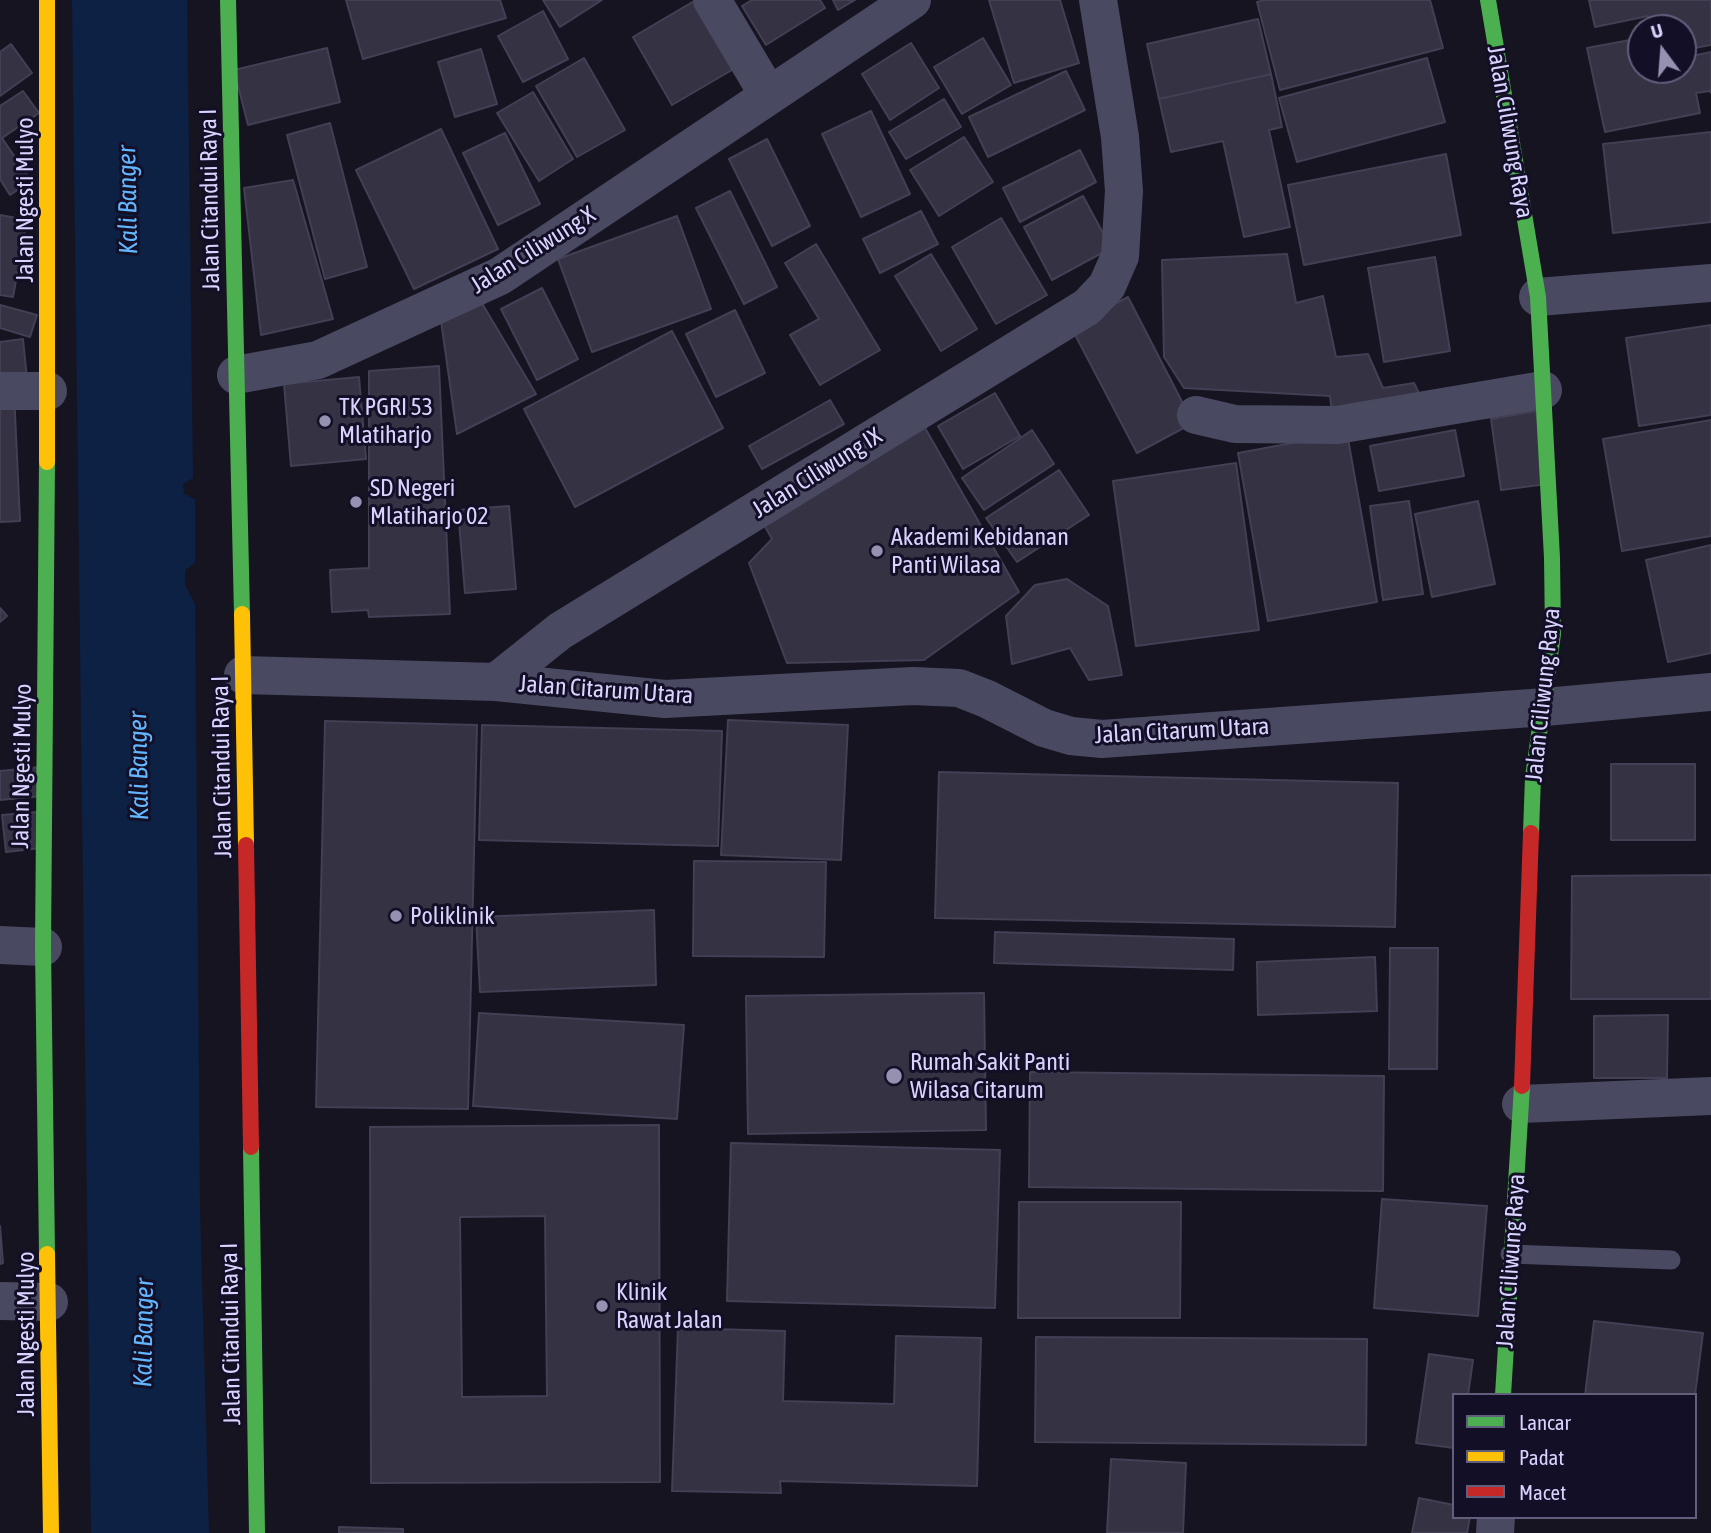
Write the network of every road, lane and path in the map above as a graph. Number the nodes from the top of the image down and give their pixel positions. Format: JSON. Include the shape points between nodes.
{"nodes":[{"id":1,"x":47,"y":0,"type":"edge"},
{"id":2,"x":228,"y":0,"type":"edge"},
{"id":3,"x":712,"y":0,"type":"edge"},
{"id":4,"x":912,"y":0,"type":"edge"},
{"id":5,"x":1098,"y":0,"type":"edge"},
{"id":6,"x":1488,"y":0,"type":"edge"},
{"id":7,"x":769,"y":96,"type":"junction"},
{"id":8,"x":1711,"y":283,"type":"edge"},
{"id":9,"x":1538,"y":297,"type":"junction"},
{"id":10,"x":236,"y":375,"type":"junction"},
{"id":11,"x":1543,"y":390,"type":"junction"},
{"id":12,"x":0,"y":391,"type":"edge"},
{"id":13,"x":48,"y":391,"type":"junction"},
{"id":14,"x":1196,"y":415,"type":"dead end"},
{"id":15,"x":243,"y":675,"type":"junction"},
{"id":16,"x":496,"y":682,"type":"junction"},
{"id":17,"x":1711,"y":692,"type":"edge"},
{"id":18,"x":1545,"y":707,"type":"junction"},
{"id":19,"x":0,"y":945,"type":"edge"},
{"id":20,"x":43,"y":947,"type":"junction"},
{"id":21,"x":1711,"y":1096,"type":"edge"},
{"id":22,"x":1521,"y":1104,"type":"junction"},
{"id":23,"x":1510,"y":1254,"type":"junction"},
{"id":24,"x":1671,"y":1260,"type":"dead end"},
{"id":25,"x":0,"y":1301,"type":"edge"},
{"id":26,"x":49,"y":1302,"type":"junction"},
{"id":27,"x":1503,"y":1393,"type":"edge"},
{"id":28,"x":51,"y":1533,"type":"edge"},
{"id":29,"x":257,"y":1533,"type":"edge"}],
"edges":[{"from":1,"to":13,"type":"street","name":"Jalan Ngesti Mulyo"},
{"from":2,"to":10,"type":"street","name":"Jalan Citandui Raya I"},
{"from":3,"to":7,"type":"street"},
{"from":4,"to":7,"type":"street","name":"Jalan Ciliwung X"},
{"from":5,"to":16,"type":"street","name":"Jalan Ciliwung IX","via":[[1124,191],[1120,256],[1107,286],[1087,307],[560,631]]},
{"from":6,"to":9,"type":"street","name":"Jalan Ciliwung Raya"},
{"from":7,"to":10,"type":"street","name":"Jalan Ciliwung X","via":[[500,276],[318,360]]},
{"from":8,"to":9,"type":"street"},
{"from":9,"to":11,"type":"street","name":"Jalan Ciliwung Raya"},
{"from":10,"to":15,"type":"street","name":"Jalan Citandui Raya I"},
{"from":11,"to":14,"type":"street","via":[[1337,425],[1235,424]]},
{"from":11,"to":18,"type":"street","name":"Jalan Ciliwung Raya","via":[[1553,634]]},
{"from":12,"to":13,"type":"street"},
{"from":13,"to":20,"type":"street","name":"Jalan Ngesti Mulyo"},
{"from":15,"to":16,"type":"street"},
{"from":15,"to":29,"type":"street","name":"Jalan Citandui Raya I"},
{"from":16,"to":18,"type":"street","name":"Jalan Citarum Utara","via":[[665,699],[913,686],[959,688],[1044,728],[1102,739]]},
{"from":17,"to":18,"type":"street","name":"Jalan Citarum Utara"},
{"from":18,"to":22,"type":"street","name":"Jalan Ciliwung Raya","via":[[1533,777]]},
{"from":19,"to":20,"type":"street"},
{"from":20,"to":26,"type":"street","name":"Jalan Ngesti Mulyo"},
{"from":21,"to":22,"type":"street"},
{"from":22,"to":23,"type":"street","name":"Jalan Ciliwung Raya"},
{"from":23,"to":24,"type":"lane"},
{"from":23,"to":27,"type":"street","name":"Jalan Ciliwung Raya"},
{"from":25,"to":26,"type":"street"},
{"from":26,"to":28,"type":"street","name":"Jalan Ngesti Mulyo"}]}
